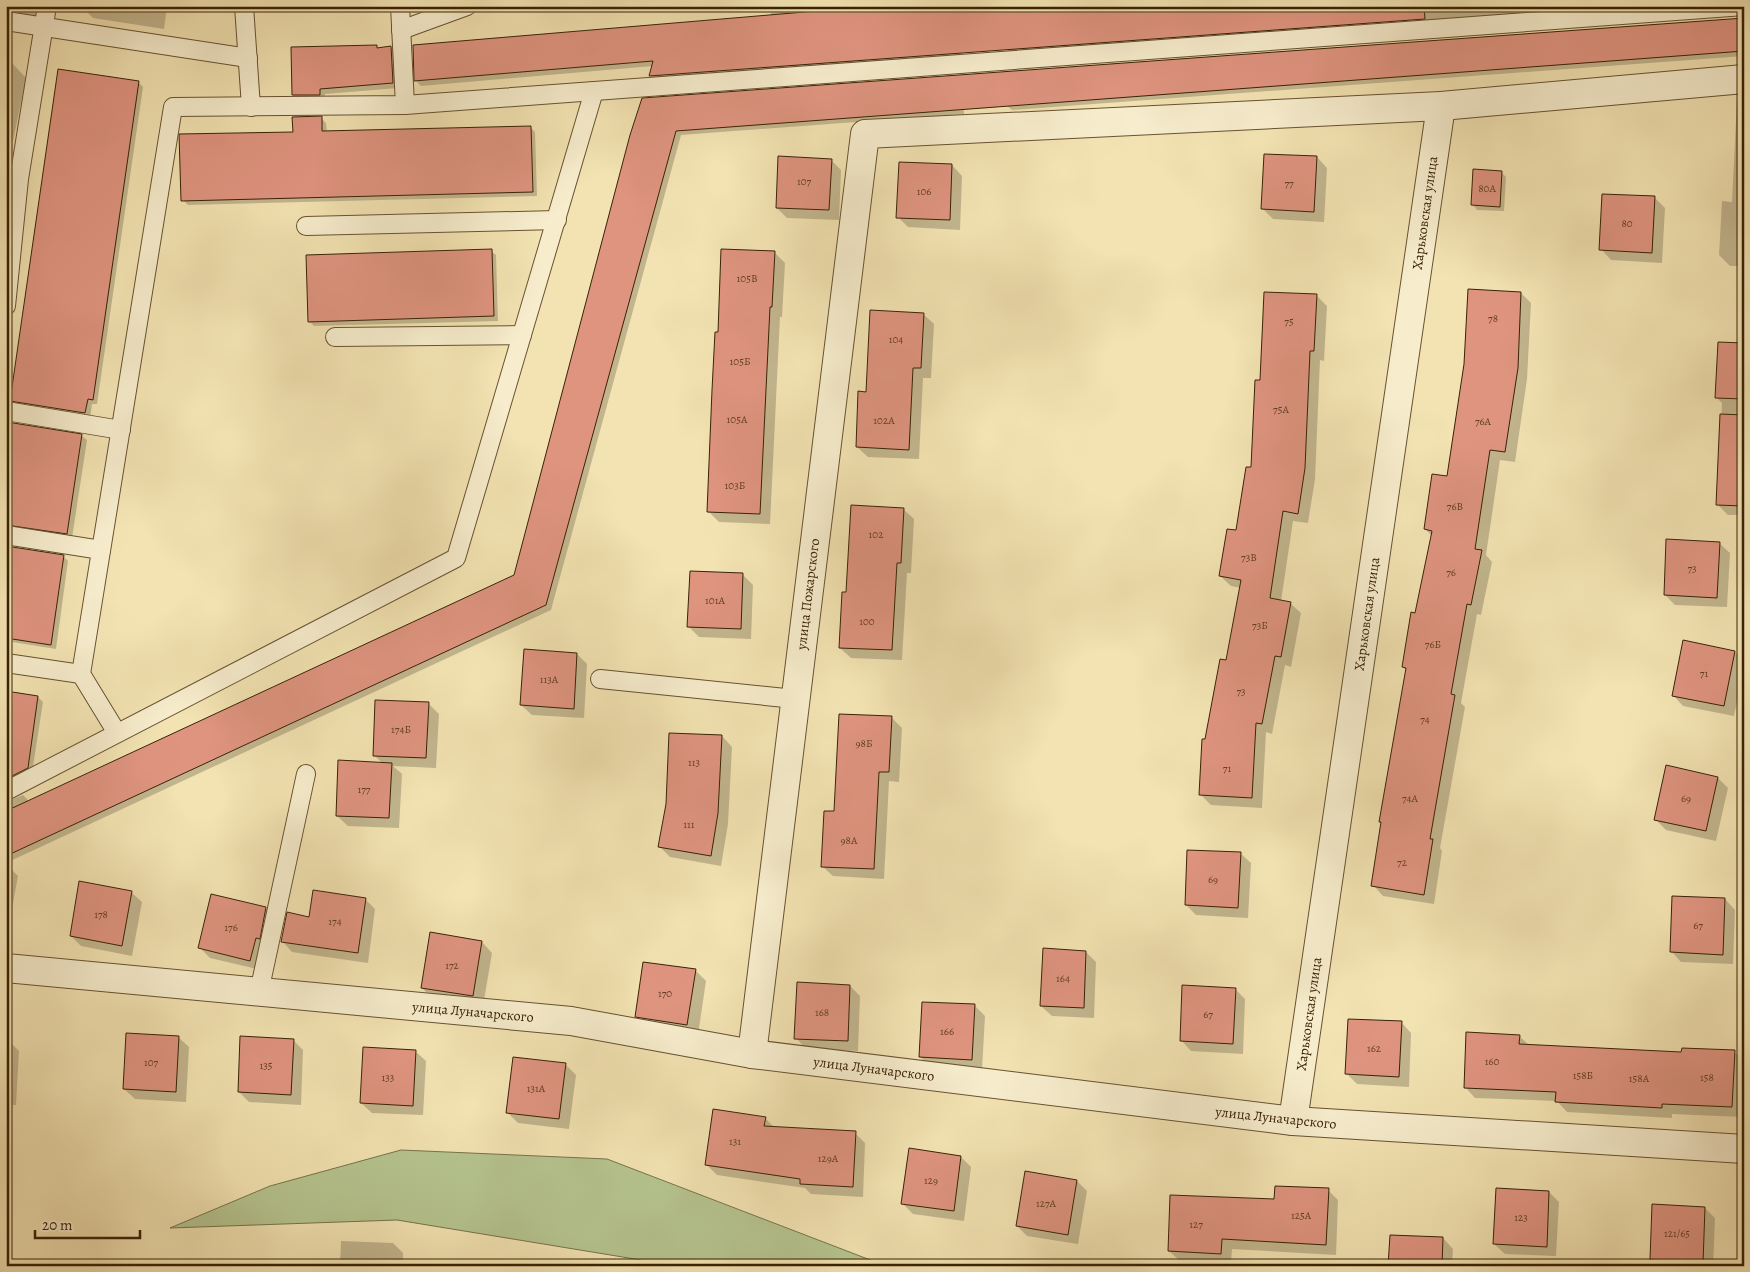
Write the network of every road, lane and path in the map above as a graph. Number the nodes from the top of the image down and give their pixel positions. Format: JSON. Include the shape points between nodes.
{"nodes":[{"id":1,"x":47,"y":6,"type":"edge"},
{"id":2,"x":244,"y":6,"type":"edge"},
{"id":3,"x":400,"y":6,"type":"edge"},
{"id":4,"x":467,"y":6,"type":"edge"},
{"id":5,"x":1744,"y":6,"type":"edge"},
{"id":6,"x":6,"y":21,"type":"edge"},
{"id":7,"x":44,"y":27,"type":"junction"},
{"id":8,"x":401,"y":30,"type":"junction"},
{"id":9,"x":248,"y":58,"type":"junction"},
{"id":10,"x":1744,"y":79,"type":"edge"},
{"id":11,"x":594,"y":91,"type":"junction"},
{"id":12,"x":404,"y":105,"type":"junction"},
{"id":13,"x":251,"y":106,"type":"junction"},
{"id":14,"x":1441,"y":106,"type":"junction"},
{"id":15,"x":13,"y":178,"type":"edge"},
{"id":16,"x":557,"y":220,"type":"junction"},
{"id":17,"x":306,"y":226,"type":"dead end"},
{"id":18,"x":6,"y":306,"type":"edge"},
{"id":19,"x":522,"y":335,"type":"junction"},
{"id":20,"x":335,"y":337,"type":"dead end"},
{"id":21,"x":6,"y":411,"type":"edge"},
{"id":22,"x":121,"y":430,"type":"junction"},
{"id":23,"x":6,"y":534,"type":"edge"},
{"id":24,"x":101,"y":550,"type":"junction"},
{"id":25,"x":6,"y":663,"type":"edge"},
{"id":26,"x":81,"y":674,"type":"junction"},
{"id":27,"x":600,"y":679,"type":"dead end"},
{"id":28,"x":795,"y":699,"type":"junction"},
{"id":29,"x":117,"y":733,"type":"junction"},
{"id":30,"x":306,"y":774,"type":"dead end"},
{"id":31,"x":6,"y":790,"type":"edge"},
{"id":32,"x":6,"y":968,"type":"edge"},
{"id":33,"x":259,"y":992,"type":"junction"},
{"id":34,"x":752,"y":1054,"type":"junction"},
{"id":35,"x":1293,"y":1121,"type":"junction"},
{"id":36,"x":1744,"y":1149,"type":"edge"}],
"edges":[{"from":1,"to":7,"type":"lane"},
{"from":2,"to":9,"type":"lane"},
{"from":3,"to":8,"type":"lane"},
{"from":4,"to":8,"type":"lane"},
{"from":5,"to":11,"type":"lane"},
{"from":6,"to":7,"type":"lane"},
{"from":7,"to":9,"type":"lane"},
{"from":7,"to":15,"type":"lane"},
{"from":8,"to":12,"type":"lane"},
{"from":9,"to":13,"type":"lane"},
{"from":10,"to":14,"type":"street"},
{"from":11,"to":12,"type":"lane"},
{"from":11,"to":16,"type":"lane"},
{"from":12,"to":13,"type":"lane"},
{"from":13,"to":22,"type":"lane","via":[[173,107]]},
{"from":14,"to":28,"type":"street","name":"улица Пожарского","via":[[865,134]]},
{"from":14,"to":35,"type":"street","name":"Харьковская улица"},
{"from":15,"to":18,"type":"lane"},
{"from":16,"to":17,"type":"lane"},
{"from":16,"to":19,"type":"lane"},
{"from":19,"to":20,"type":"lane"},
{"from":19,"to":29,"type":"lane","via":[[456,558]]},
{"from":21,"to":22,"type":"lane"},
{"from":22,"to":24,"type":"lane"},
{"from":23,"to":24,"type":"lane"},
{"from":24,"to":26,"type":"lane"},
{"from":25,"to":26,"type":"lane"},
{"from":26,"to":29,"type":"lane"},
{"from":27,"to":28,"type":"lane"},
{"from":28,"to":34,"type":"street","name":"улица Пожарского"},
{"from":29,"to":31,"type":"lane"},
{"from":30,"to":33,"type":"lane"},
{"from":32,"to":33,"type":"street","name":"улица Луначарского"},
{"from":33,"to":34,"type":"street","name":"улица Луначарского","via":[[571,1021]]},
{"from":34,"to":35,"type":"street","name":"улица Луначарского"},
{"from":35,"to":36,"type":"street","name":"улица Луначарского"}]}
